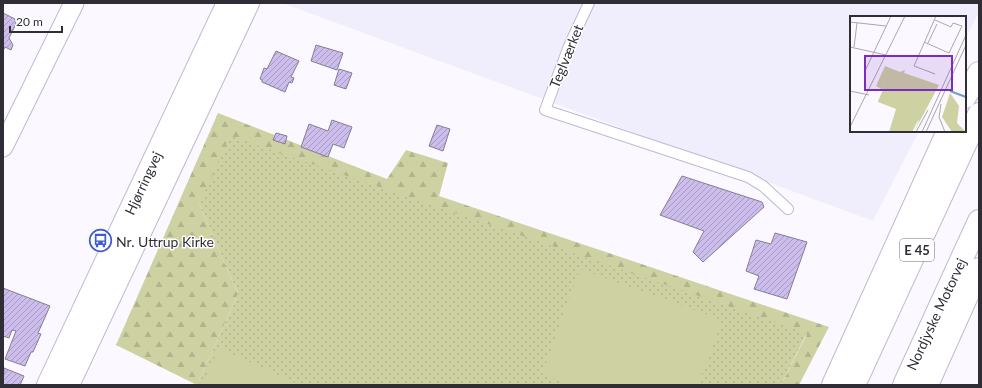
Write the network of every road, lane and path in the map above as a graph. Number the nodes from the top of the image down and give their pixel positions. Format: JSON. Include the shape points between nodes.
{"nodes":[{"id":1,"x":74,"y":3,"type":"edge"},
{"id":2,"x":228,"y":3,"type":"edge"},
{"id":3,"x":248,"y":3,"type":"edge"},
{"id":4,"x":589,"y":3,"type":"edge"},
{"id":5,"x":979,"y":73,"type":"edge"},
{"id":6,"x":966,"y":95,"type":"edge"},
{"id":7,"x":979,"y":114,"type":"edge"},
{"id":8,"x":948,"y":132,"type":"edge"},
{"id":9,"x":3,"y":147,"type":"edge"},
{"id":10,"x":788,"y":209,"type":"dead end"},
{"id":11,"x":979,"y":221,"type":"edge"},
{"id":12,"x":979,"y":269,"type":"edge"},
{"id":13,"x":48,"y":385,"type":"edge"},
{"id":14,"x":68,"y":385,"type":"edge"},
{"id":15,"x":833,"y":385,"type":"edge"},
{"id":16,"x":854,"y":385,"type":"edge"},
{"id":17,"x":904,"y":385,"type":"edge"},
{"id":18,"x":927,"y":385,"type":"edge"}],
"edges":[{"from":1,"to":9,"type":"street"},
{"from":2,"to":13,"type":"main road","name":"Hjørringvej"},
{"from":3,"to":14,"type":"main road","name":"Hjørringvej"},
{"from":4,"to":10,"type":"lane","name":"Teglværket","via":[[568,46],[545,110],[748,177],[763,186]]},
{"from":5,"to":6,"type":"main road"},
{"from":7,"to":16,"type":"main road","number":"E 45"},
{"from":8,"to":15,"type":"main road"},
{"from":11,"to":17,"type":"main road","name":"Nordjyske Motorvej"},
{"from":12,"to":18,"type":"main road"}]}
